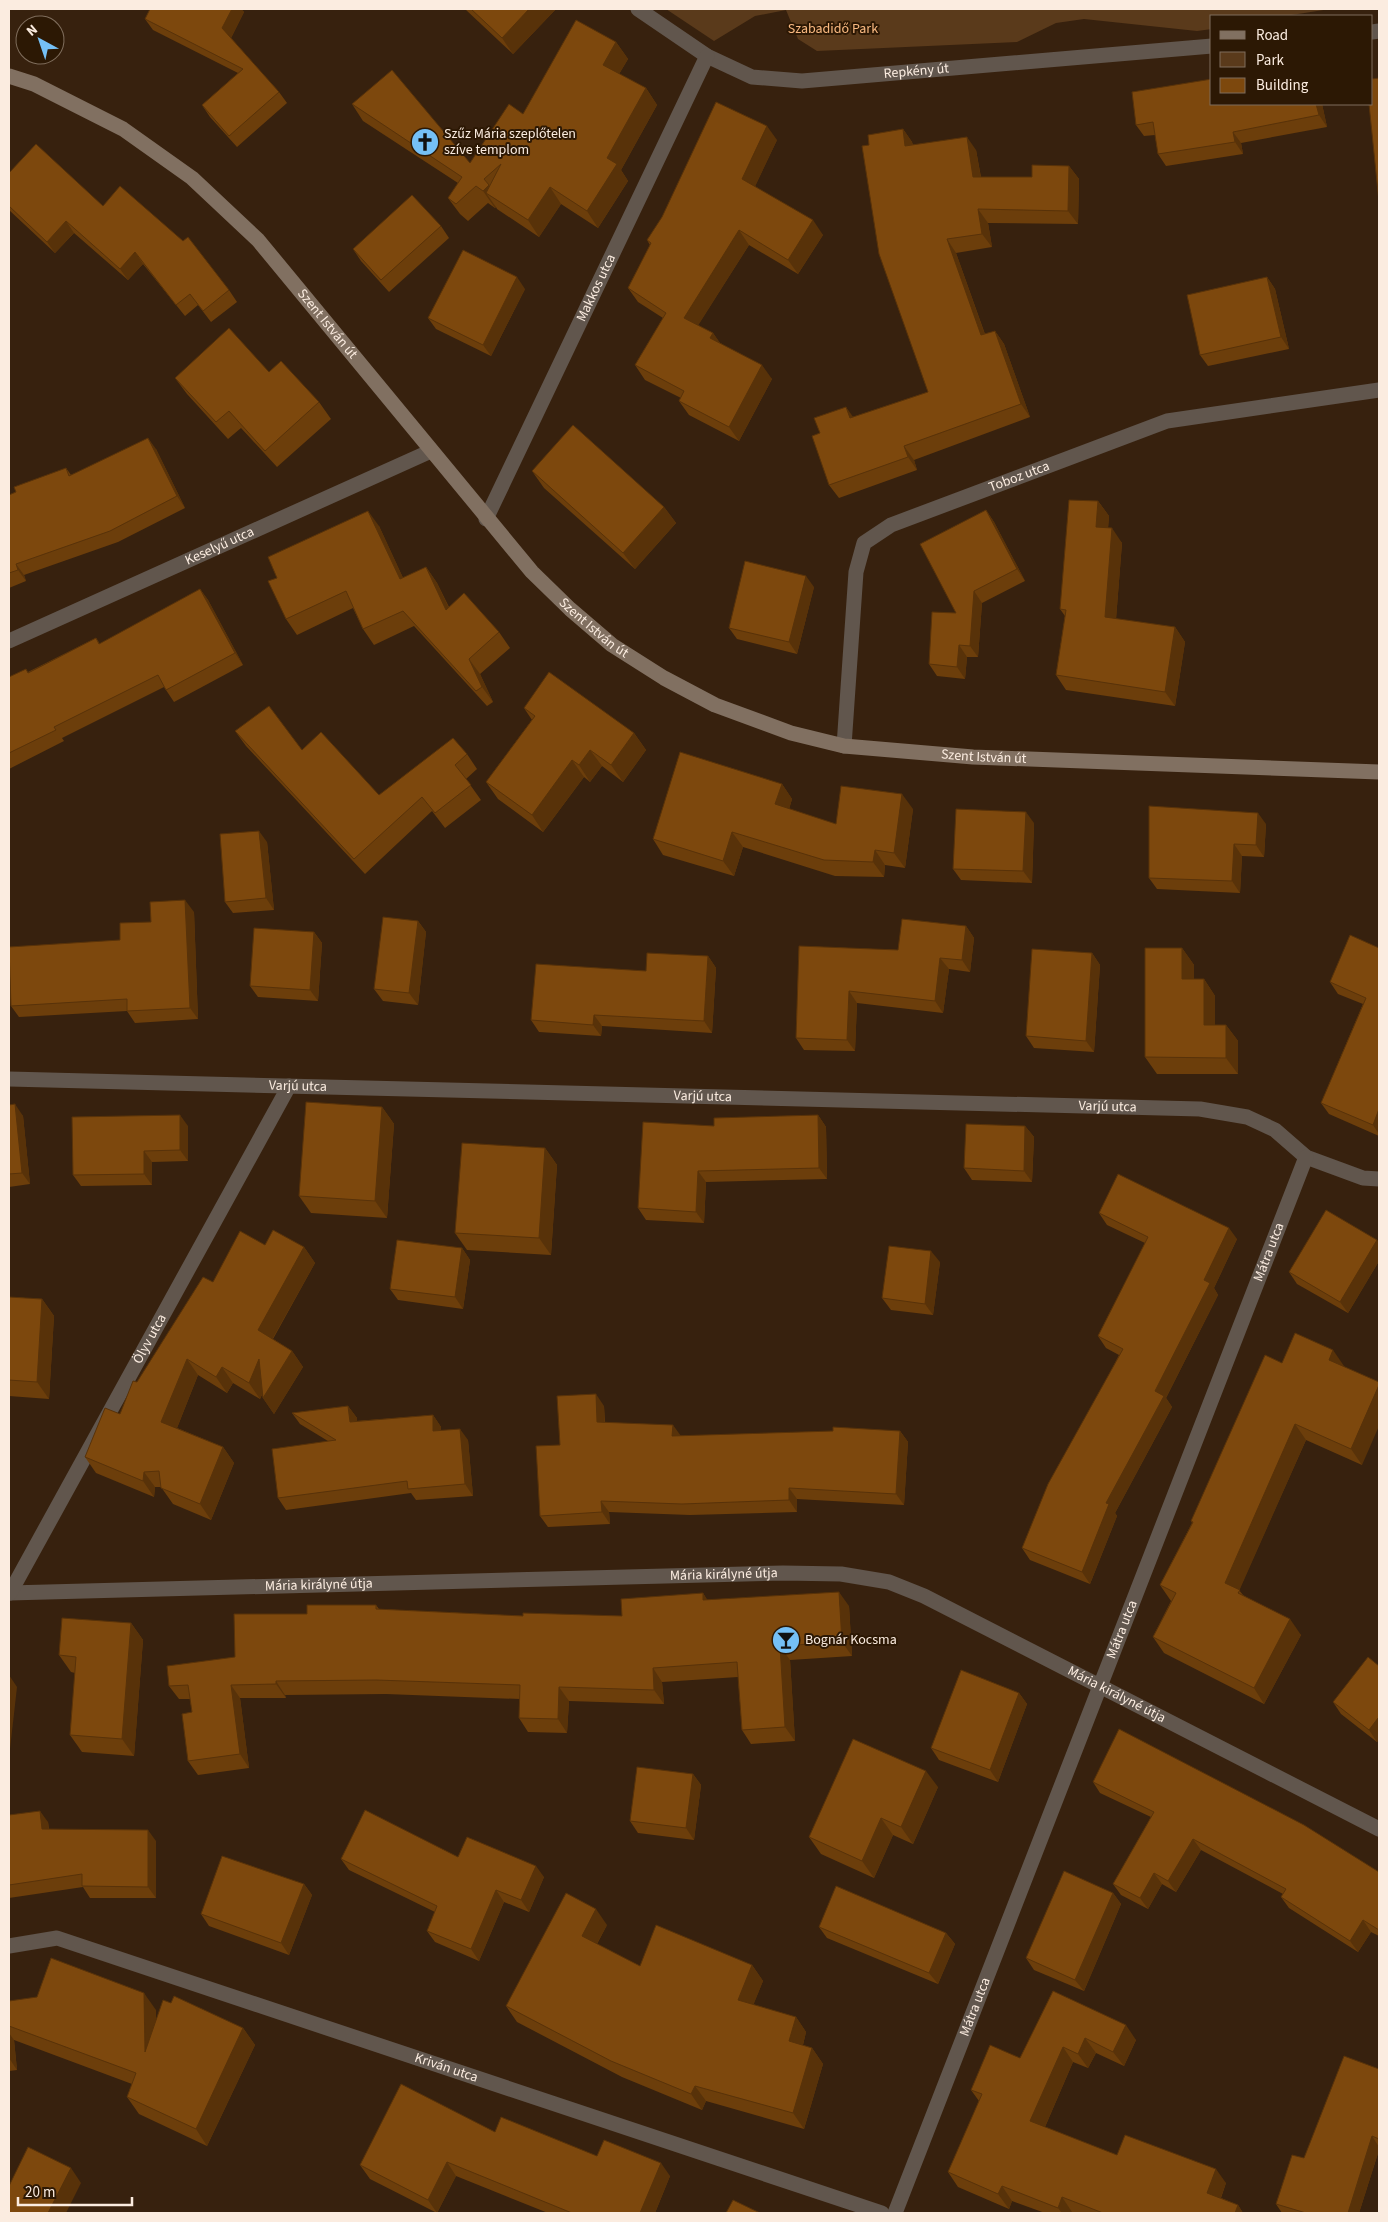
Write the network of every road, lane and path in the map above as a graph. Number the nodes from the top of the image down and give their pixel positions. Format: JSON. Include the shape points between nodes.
{"nodes":[{"id":1,"x":638,"y":9,"type":"edge"},
{"id":2,"x":1210,"y":46,"type":"edge"},
{"id":3,"x":707,"y":56,"type":"junction"},
{"id":4,"x":9,"y":76,"type":"edge"},
{"id":5,"x":1379,"y":390,"type":"edge"},
{"id":6,"x":431,"y":451,"type":"junction"},
{"id":7,"x":486,"y":520,"type":"junction"},
{"id":8,"x":9,"y":641,"type":"edge"},
{"id":9,"x":844,"y":746,"type":"junction"},
{"id":10,"x":1379,"y":772,"type":"edge"},
{"id":11,"x":9,"y":1079,"type":"edge"},
{"id":12,"x":289,"y":1086,"type":"junction"},
{"id":13,"x":1306,"y":1157,"type":"junction"},
{"id":14,"x":1379,"y":1179,"type":"edge"},
{"id":15,"x":9,"y":1593,"type":"edge"},
{"id":16,"x":1100,"y":1687,"type":"junction"},
{"id":17,"x":1379,"y":1829,"type":"edge"},
{"id":18,"x":9,"y":1946,"type":"edge"},
{"id":19,"x":882,"y":2213,"type":"edge"},
{"id":20,"x":895,"y":2213,"type":"edge"}],
"edges":[{"from":1,"to":3,"type":"street","name":"Repkény út"},
{"from":2,"to":3,"type":"street","name":"Repkény út","via":[[802,81],[752,77]]},
{"from":3,"to":7,"type":"street","name":"Makkos utca"},
{"from":4,"to":6,"type":"street","name":"Szent István út","via":[[34,84],[123,129],[192,178],[258,240]]},
{"from":5,"to":9,"type":"street","name":"Toboz utca","via":[[1168,421],[891,525],[864,543],[856,572]]},
{"from":6,"to":7,"type":"street","name":"Szent István út"},
{"from":6,"to":8,"type":"street","name":"Keselyű utca"},
{"from":7,"to":9,"type":"street","name":"Szent István út","via":[[570,609],[612,645],[664,678],[715,705],[791,733]]},
{"from":9,"to":10,"type":"street","name":"Szent István út","via":[[973,757]]},
{"from":11,"to":12,"type":"street","name":"Varjú utca"},
{"from":12,"to":13,"type":"street","name":"Varjú utca","via":[[1200,1109],[1247,1117],[1262,1123]]},
{"from":12,"to":15,"type":"street","name":"Ölyv utca"},
{"from":13,"to":14,"type":"street","name":"Varjú utca","via":[[1363,1178]]},
{"from":13,"to":16,"type":"street","name":"Mátra utca"},
{"from":15,"to":16,"type":"street","name":"Mária királyné útja","via":[[841,1574],[889,1582],[924,1596]]},
{"from":16,"to":17,"type":"street","name":"Mária királyné útja"},
{"from":16,"to":20,"type":"street","name":"Mátra utca"},
{"from":18,"to":19,"type":"street","name":"Kriván utca","via":[[57,1938]]}]}
